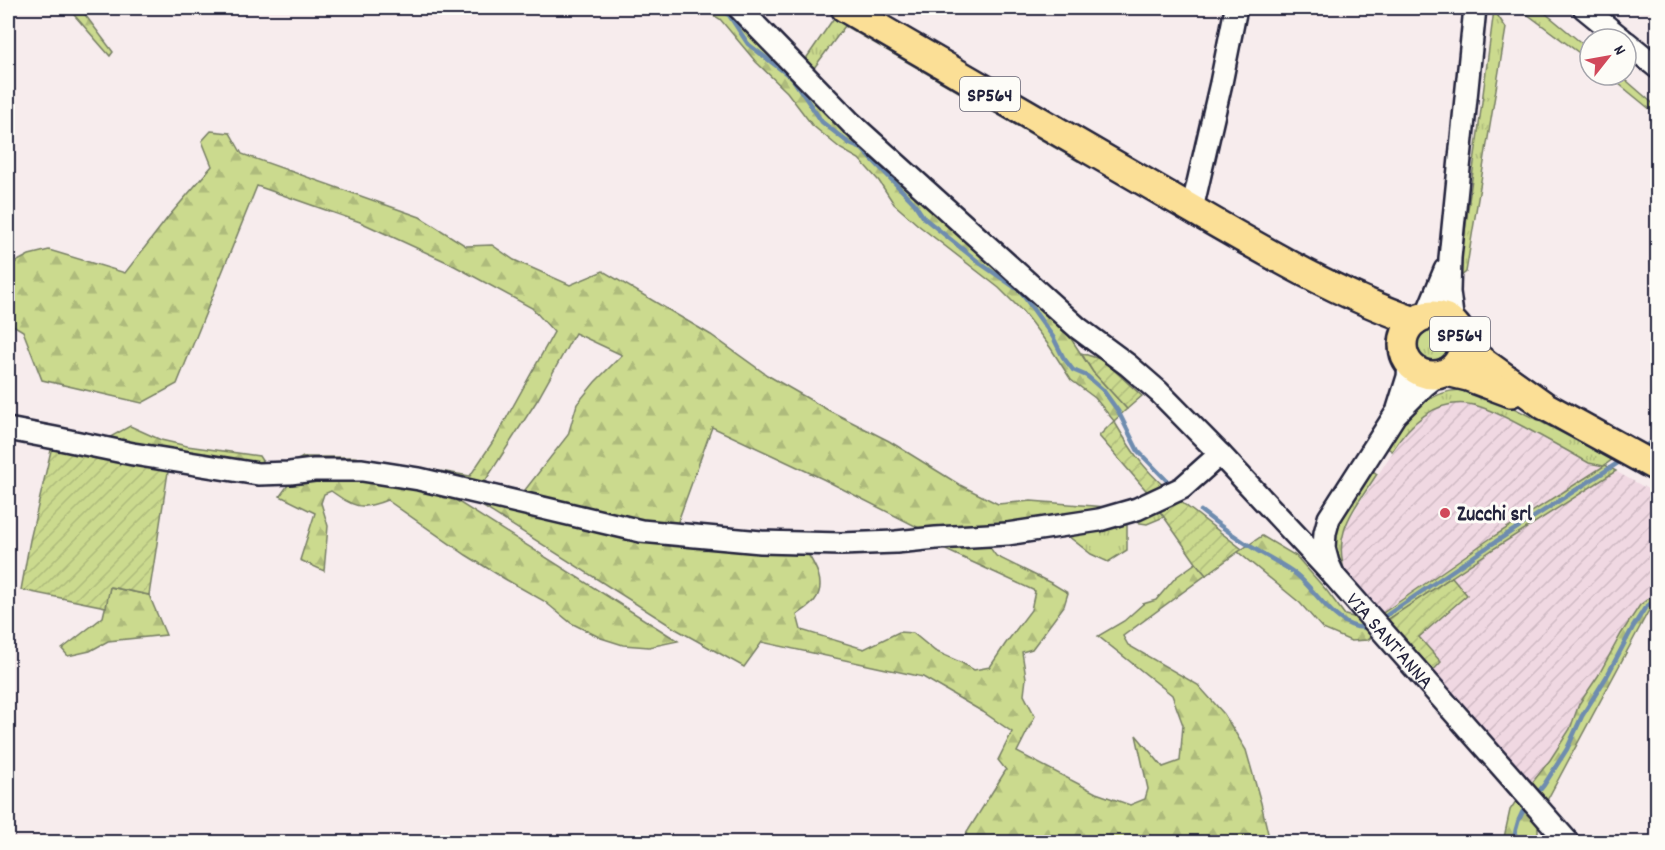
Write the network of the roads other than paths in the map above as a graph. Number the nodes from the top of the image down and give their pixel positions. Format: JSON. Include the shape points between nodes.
{"nodes":[{"id":1,"x":739,"y":8,"type":"edge"},
{"id":2,"x":845,"y":8,"type":"edge"},
{"id":3,"x":1236,"y":8,"type":"edge"},
{"id":4,"x":1474,"y":8,"type":"edge"},
{"id":5,"x":1584,"y":8,"type":"edge"},
{"id":6,"x":1607,"y":27,"type":"edge"},
{"id":7,"x":1638,"y":52,"type":"edge"},
{"id":8,"x":1658,"y":68,"type":"edge"},
{"id":9,"x":1192,"y":209,"type":"junction"},
{"id":10,"x":1450,"y":258,"type":"junction"},
{"id":11,"x":1322,"y":282,"type":"junction"},
{"id":12,"x":1420,"y":319,"type":"junction"},
{"id":13,"x":1457,"y":331,"type":"junction"},
{"id":14,"x":1406,"y":356,"type":"junction"},
{"id":15,"x":1443,"y":373,"type":"junction"},
{"id":16,"x":1545,"y":406,"type":"junction"},
{"id":17,"x":1395,"y":415,"type":"junction"},
{"id":18,"x":8,"y":429,"type":"edge"},
{"id":19,"x":1220,"y":454,"type":"junction"},
{"id":20,"x":1641,"y":459,"type":"edge"},
{"id":21,"x":1335,"y":576,"type":"junction"},
{"id":22,"x":1568,"y":843,"type":"edge"}],
"edges":[{"from":1,"to":19,"type":"street","via":[[851,123],[1078,328],[1128,365]]},
{"from":2,"to":9,"type":"main road","number":"SP564"},
{"from":3,"to":9,"type":"street"},
{"from":4,"to":10,"type":"street"},
{"from":5,"to":6,"type":"street"},
{"from":7,"to":8,"type":"street"},
{"from":9,"to":11,"type":"main road","number":"SP564"},
{"from":10,"to":12,"type":"street"},
{"from":10,"to":13,"type":"street","via":[[1449,292]]},
{"from":11,"to":12,"type":"main road","number":"SP564","via":[[1380,309]]},
{"from":11,"to":14,"type":"main road","number":"SP564","via":[[1374,321]]},
{"from":12,"to":13,"type":"main road","number":"SP564","via":[[1445,318]]},
{"from":12,"to":14,"type":"main road","number":"SP564","via":[[1405,333]]},
{"from":13,"to":15,"type":"main road","number":"SP564","via":[[1462,348],[1460,357]]},
{"from":13,"to":16,"type":"main road","number":"SP564","via":[[1478,358]]},
{"from":14,"to":15,"type":"main road","number":"SP564","via":[[1422,373]]},
{"from":14,"to":17,"type":"street","name":"VIA SANT'ANNA","via":[[1408,377]]},
{"from":15,"to":16,"type":"main road","number":"SP564","via":[[1468,377]]},
{"from":15,"to":17,"type":"street","name":"VIA SANT'ANNA"},
{"from":16,"to":20,"type":"main road","number":"SP564"},
{"from":17,"to":21,"type":"street","name":"VIA SANT'ANNA","via":[[1329,518],[1324,548]]},
{"from":18,"to":19,"type":"street","via":[[258,474],[362,470],[419,479],[641,531],[761,542],[841,544],[1007,534],[1099,520],[1137,509],[1182,488]]},
{"from":19,"to":21,"type":"street"},
{"from":21,"to":22,"type":"street","name":"VIA SANT'ANNA"}]}
